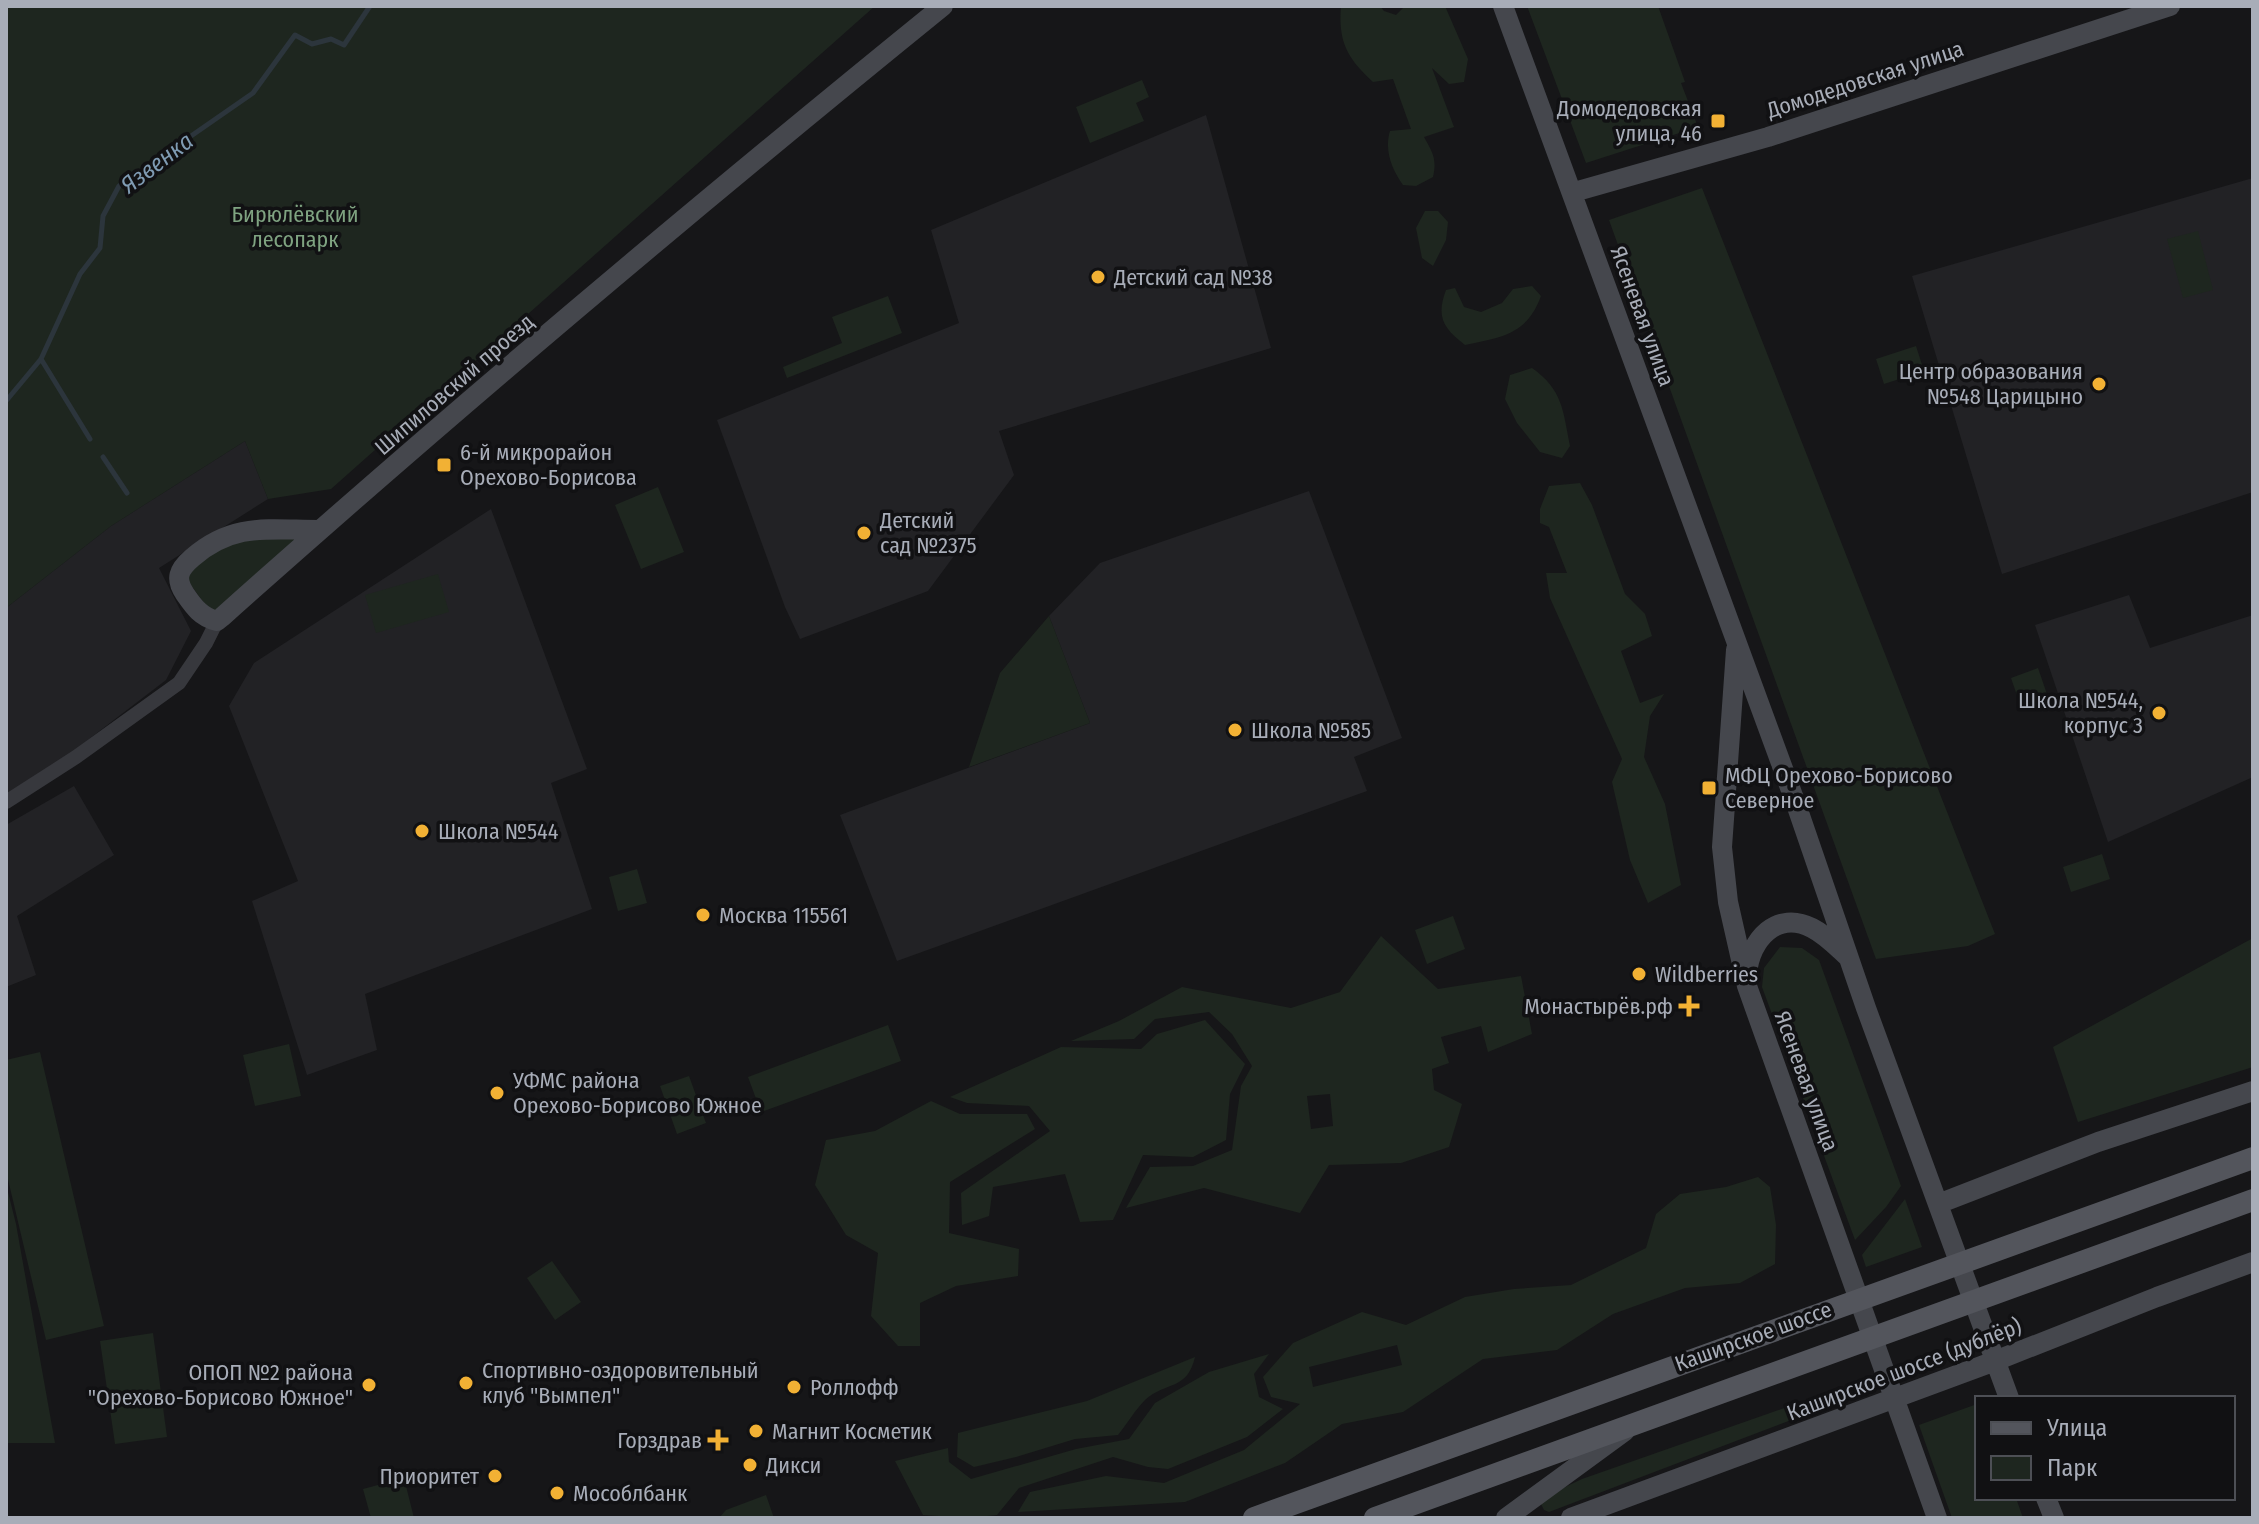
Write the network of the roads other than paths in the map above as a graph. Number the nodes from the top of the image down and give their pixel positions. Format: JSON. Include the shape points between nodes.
{"nodes":[{"id":1,"x":943,"y":6,"type":"edge"},
{"id":2,"x":1503,"y":6,"type":"edge"},
{"id":3,"x":2170,"y":6,"type":"edge"},
{"id":4,"x":1574,"y":192,"type":"junction"},
{"id":5,"x":319,"y":530,"type":"junction"},
{"id":6,"x":217,"y":621,"type":"junction"},
{"id":7,"x":1737,"y":642,"type":"junction"},
{"id":8,"x":6,"y":802,"type":"edge"},
{"id":9,"x":1848,"y":957,"type":"junction"},
{"id":10,"x":1747,"y":986,"type":"junction"},
{"id":11,"x":2253,"y":1091,"type":"edge"},
{"id":12,"x":2253,"y":1158,"type":"edge"},
{"id":13,"x":2253,"y":1200,"type":"edge"},
{"id":14,"x":1938,"y":1204,"type":"junction"},
{"id":15,"x":2253,"y":1262,"type":"edge"},
{"id":16,"x":1959,"y":1263,"type":"junction"},
{"id":17,"x":1858,"y":1298,"type":"junction"},
{"id":18,"x":1973,"y":1300,"type":"junction"},
{"id":19,"x":1872,"y":1336,"type":"junction"},
{"id":20,"x":1995,"y":1361,"type":"junction"},
{"id":21,"x":2008,"y":1396,"type":"edge"},
{"id":22,"x":1894,"y":1399,"type":"junction"},
{"id":23,"x":1640,"y":1421,"type":"junction"},
{"id":24,"x":1254,"y":1518,"type":"edge"},
{"id":25,"x":1375,"y":1518,"type":"edge"},
{"id":26,"x":1506,"y":1518,"type":"edge"},
{"id":27,"x":1571,"y":1518,"type":"edge"},
{"id":28,"x":1937,"y":1518,"type":"edge"}],
"edges":[{"from":1,"to":5,"type":"main road","name":"Шипиловский проезд"},
{"from":2,"to":4,"type":"main road","name":"Ясеневая улица"},
{"from":3,"to":4,"type":"main road","name":"Домодедовская улица","via":[[1768,137]]},
{"from":4,"to":7,"type":"main road","name":"Ясеневая улица"},
{"from":5,"to":6,"type":"main road","name":"Шипиловский проезд"},
{"from":5,"to":6,"type":"main road","via":[[238,531],[208,543],[182,566],[179,585],[195,610]]},
{"from":6,"to":8,"type":"street","name":"Шипиловский проезд","via":[[179,683]]},
{"from":7,"to":9,"type":"main road","name":"Ясеневая улица"},
{"from":7,"to":10,"type":"main road","name":"Ясеневая улица","via":[[1722,847]]},
{"from":9,"to":10,"type":"main road","via":[[1812,928],[1777,923],[1763,932],[1753,949]]},
{"from":9,"to":14,"type":"main road","name":"Ясеневая улица"},
{"from":10,"to":17,"type":"main road","name":"Ясеневая улица"},
{"from":11,"to":14,"type":"main road","via":[[2098,1142]]},
{"from":12,"to":16,"type":"main road","name":"Каширское шоссе"},
{"from":13,"to":18,"type":"main road","name":"Каширское шоссе"},
{"from":14,"to":16,"type":"main road","name":"Ясеневая улица"},
{"from":15,"to":20,"type":"main road","name":"Каширское шоссе (дублёр)"},
{"from":16,"to":17,"type":"main road","name":"Каширское шоссе"},
{"from":16,"to":18,"type":"main road","name":"Ясеневая улица"},
{"from":17,"to":19,"type":"main road","name":"Ясеневая улица"},
{"from":17,"to":24,"type":"main road","name":"Каширское шоссе"},
{"from":18,"to":19,"type":"main road","name":"Каширское шоссе"},
{"from":18,"to":20,"type":"main road","name":"Ясеневая улица"},
{"from":19,"to":22,"type":"main road","name":"Ясеневая улица"},
{"from":19,"to":23,"type":"main road","name":"Каширское шоссе"},
{"from":20,"to":21,"type":"main road","name":"Ясеневая улица"},
{"from":20,"to":22,"type":"main road","name":"Каширское шоссе (дублёр)"},
{"from":22,"to":27,"type":"main road","name":"Каширское шоссе (дублёр)"},
{"from":22,"to":28,"type":"main road","name":"Ясеневая улица"},
{"from":23,"to":25,"type":"main road","name":"Каширское шоссе"},
{"from":23,"to":26,"type":"main road"}]}
